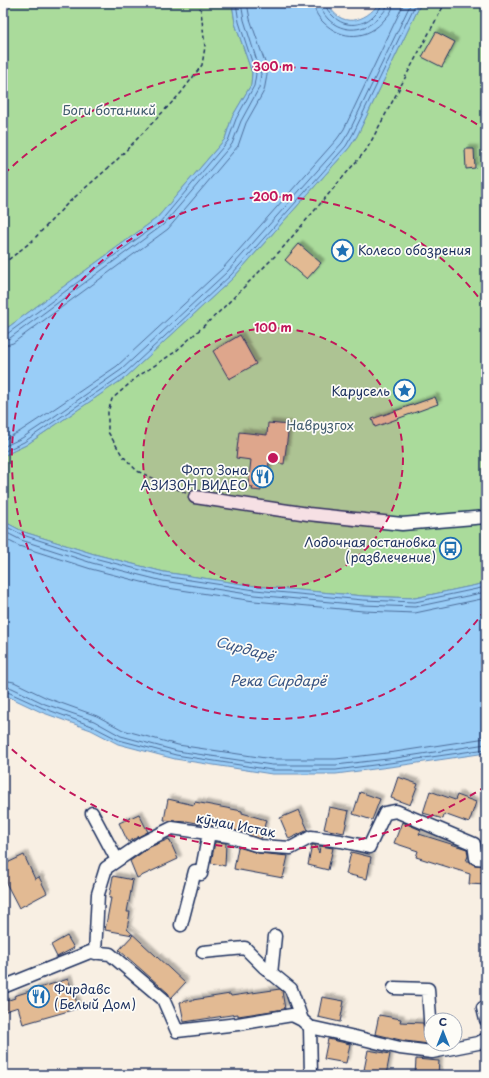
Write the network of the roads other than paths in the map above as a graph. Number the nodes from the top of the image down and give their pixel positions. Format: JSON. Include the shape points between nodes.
{"nodes":[{"id":1,"x":195,"y":497,"type":"road end"},
{"id":2,"x":486,"y":517,"type":"edge"},
{"id":3,"x":92,"y":813,"type":"dead end"},
{"id":4,"x":209,"y":833,"type":"junction"},
{"id":5,"x":486,"y":859,"type":"edge"},
{"id":6,"x":117,"y":860,"type":"junction"},
{"id":7,"x":180,"y":925,"type":"dead end"},
{"id":8,"x":275,"y":936,"type":"dead end"},
{"id":9,"x":203,"y":952,"type":"dead end"},
{"id":10,"x":96,"y":953,"type":"junction"},
{"id":11,"x":271,"y":974,"type":"junction"},
{"id":12,"x":3,"y":987,"type":"edge"},
{"id":13,"x":394,"y":988,"type":"dead end"},
{"id":14,"x":484,"y":1008,"type":"dead end"},
{"id":15,"x":430,"y":1012,"type":"edge"},
{"id":16,"x":486,"y":1020,"type":"edge"},
{"id":17,"x":306,"y":1024,"type":"junction"},
{"id":18,"x":486,"y":1039,"type":"edge"},
{"id":19,"x":463,"y":1045,"type":"edge"},
{"id":20,"x":423,"y":1048,"type":"edge"},
{"id":21,"x":312,"y":1075,"type":"edge"}],
"edges":[{"from":1,"to":2,"type":"street","via":[[308,514],[402,524]]},
{"from":3,"to":6,"type":"street"},
{"from":4,"to":5,"type":"street","name":"кӯчаи Истак","via":[[229,836],[259,846],[291,848],[311,837],[370,847],[385,813],[396,811],[474,844],[476,858]]},
{"from":4,"to":6,"type":"street","name":"кӯчаи Истак","via":[[172,828]]},
{"from":4,"to":7,"type":"street","via":[[201,874],[195,871]]},
{"from":6,"to":10,"type":"street","name":"кӯчаи Истак","via":[[106,868],[98,894]]},
{"from":8,"to":11,"type":"street"},
{"from":9,"to":11,"type":"street","via":[[245,948]]},
{"from":10,"to":12,"type":"street","via":[[90,952]]},
{"from":10,"to":17,"type":"street","via":[[110,954],[163,999],[177,1031],[292,1015]]},
{"from":11,"to":17,"type":"street","via":[[291,989]]},
{"from":13,"to":15,"type":"street","via":[[428,989]]},
{"from":14,"to":16,"type":"street"},
{"from":17,"to":20,"type":"street","via":[[400,1048]]},
{"from":17,"to":21,"type":"street"},
{"from":18,"to":19,"type":"street"}]}
